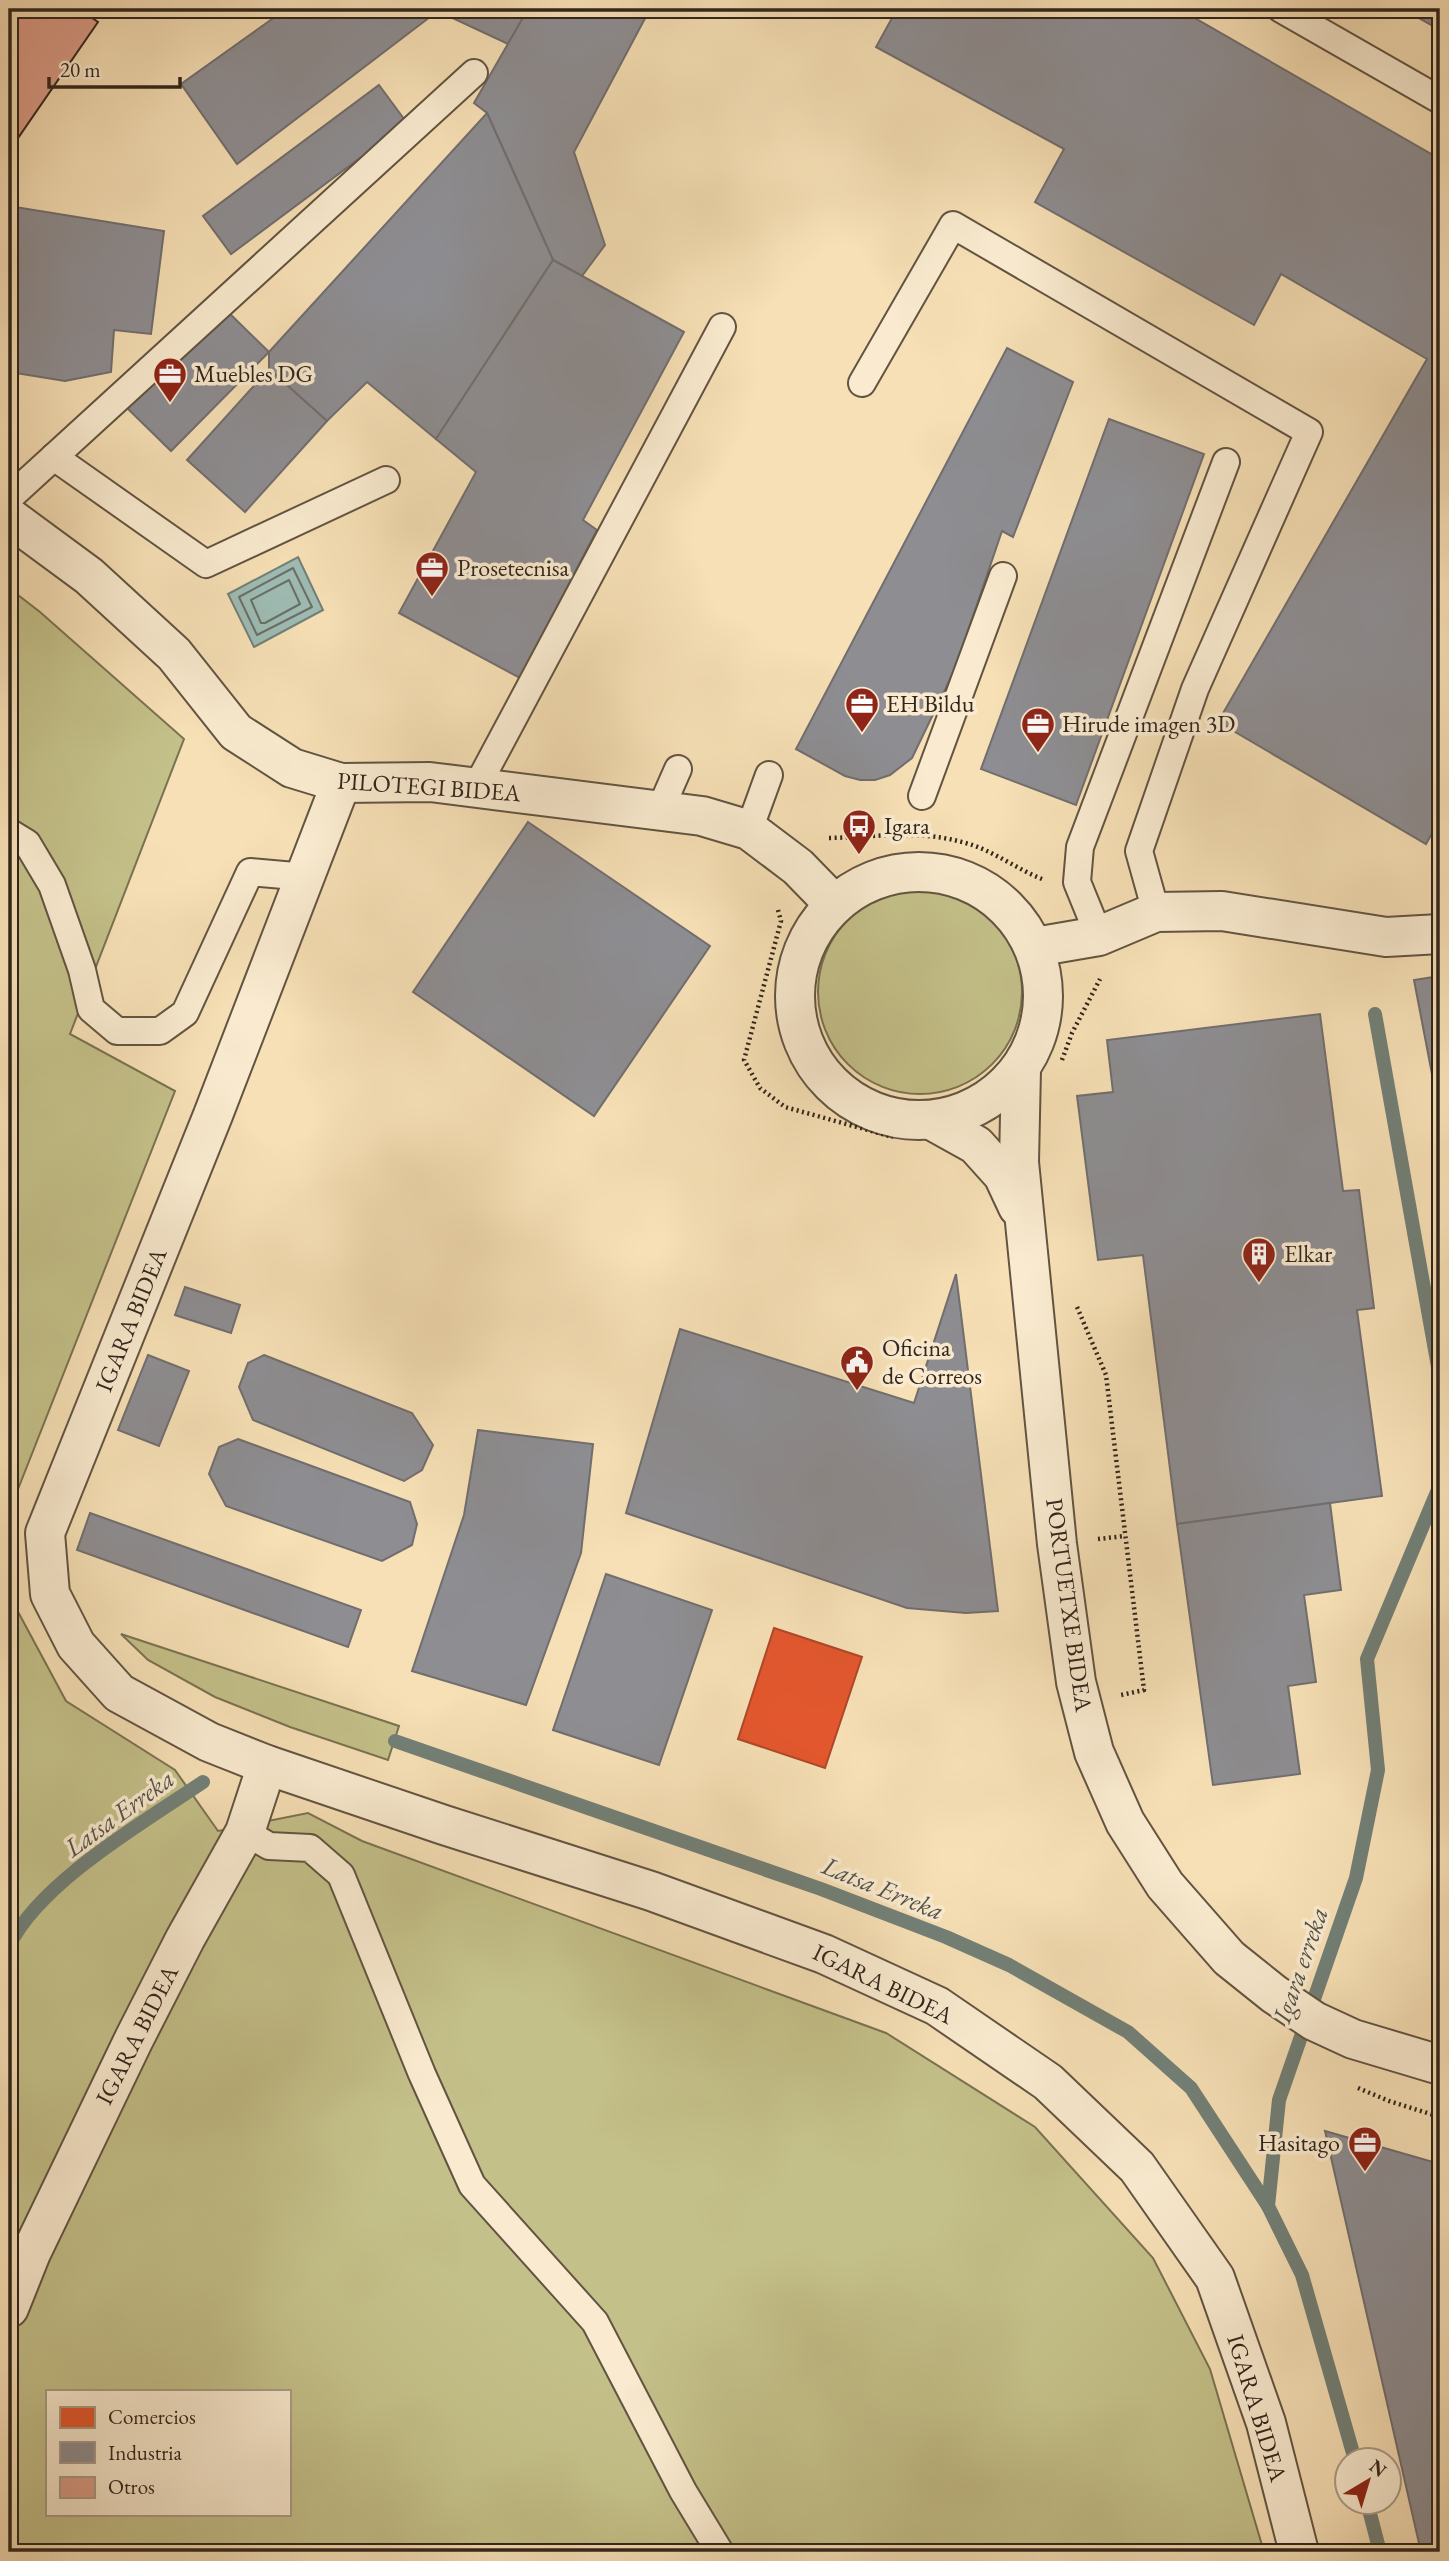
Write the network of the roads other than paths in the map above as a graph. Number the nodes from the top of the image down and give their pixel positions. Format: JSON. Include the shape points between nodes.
{"nodes":[{"id":1,"x":1281,"y":9,"type":"edge"},
{"id":2,"x":474,"y":73,"type":"dead end"},
{"id":3,"x":1440,"y":100,"type":"edge"},
{"id":4,"x":722,"y":327,"type":"dead end"},
{"id":5,"x":862,"y":383,"type":"dead end"},
{"id":6,"x":54,"y":457,"type":"junction"},
{"id":7,"x":1226,"y":461,"type":"dead end"},
{"id":8,"x":386,"y":480,"type":"dead end"},
{"id":9,"x":9,"y":499,"type":"edge"},
{"id":10,"x":9,"y":517,"type":"edge"},
{"id":11,"x":1003,"y":576,"type":"dead end"},
{"id":12,"x":678,"y":769,"type":"dead end"},
{"id":13,"x":769,"y":775,"type":"dead end"},
{"id":14,"x":341,"y":783,"type":"junction"},
{"id":15,"x":476,"y":788,"type":"junction"},
{"id":16,"x":922,"y":796,"type":"dead end"},
{"id":17,"x":660,"y":810,"type":"junction"},
{"id":18,"x":749,"y":830,"type":"junction"},
{"id":19,"x":9,"y":832,"type":"edge"},
{"id":20,"x":306,"y":877,"type":"junction"},
{"id":21,"x":834,"y":904,"type":"junction"},
{"id":22,"x":1156,"y":912,"type":"junction"},
{"id":23,"x":1440,"y":934,"type":"edge"},
{"id":24,"x":1035,"y":947,"type":"junction"},
{"id":25,"x":1103,"y":954,"type":"junction"},
{"id":26,"x":1039,"y":1070,"type":"junction"},
{"id":27,"x":915,"y":1130,"type":"junction"},
{"id":28,"x":1024,"y":1222,"type":"junction"},
{"id":29,"x":267,"y":1765,"type":"junction"},
{"id":30,"x":245,"y":1832,"type":"junction"},
{"id":31,"x":1440,"y":2065,"type":"edge"},
{"id":32,"x":9,"y":2308,"type":"edge"},
{"id":33,"x":720,"y":2552,"type":"edge"},
{"id":34,"x":1299,"y":2552,"type":"edge"}],
"edges":[{"from":1,"to":3,"type":"lane"},
{"from":2,"to":6,"type":"lane"},
{"from":4,"to":15,"type":"lane"},
{"from":5,"to":22,"type":"lane","via":[[953,225],[1309,432],[1195,688],[1139,851]]},
{"from":6,"to":8,"type":"lane","via":[[206,564]]},
{"from":6,"to":9,"type":"lane"},
{"from":7,"to":25,"type":"lane","via":[[1080,846],[1077,882]]},
{"from":10,"to":14,"type":"street","name":"PILOTEGI BIDEA","via":[[89,576],[174,653],[236,732],[292,768]]},
{"from":11,"to":16,"type":"lane"},
{"from":12,"to":17,"type":"lane"},
{"from":13,"to":18,"type":"lane"},
{"from":14,"to":15,"type":"street","name":"PILOTEGI BIDEA","via":[[430,782]]},
{"from":14,"to":20,"type":"street","name":"IGARA BIDEA"},
{"from":15,"to":17,"type":"street","name":"PILOTEGI BIDEA"},
{"from":17,"to":18,"type":"street","name":"PILOTEGI BIDEA"},
{"from":18,"to":21,"type":"street","name":"PILOTEGI BIDEA","via":[[798,867]]},
{"from":19,"to":20,"type":"lane","via":[[27,843],[52,885],[91,1009],[117,1031],[160,1031],[185,1013],[250,872]]},
{"from":20,"to":29,"type":"street","name":"IGARA BIDEA","via":[[46,1533],[50,1594],[76,1645],[119,1693],[209,1742]]},
{"from":21,"to":24,"type":"street","via":[[862,885],[894,873],[928,871],[962,878],[992,894],[1017,918]]},
{"from":21,"to":27,"type":"street","via":[[810,935],[797,971],[795,1009],[805,1047],[826,1079],[856,1103]]},
{"from":22,"to":23,"type":"street","via":[[1222,911],[1386,937]]},
{"from":22,"to":25,"type":"street"},
{"from":24,"to":25,"type":"street"},
{"from":24,"to":26,"type":"street","via":[[1044,989]]},
{"from":26,"to":27,"type":"street","via":[[965,1112]]},
{"from":26,"to":28,"type":"street","name":"PORTUETXE BIDEA","via":[[1019,1162]]},
{"from":27,"to":28,"type":"street","name":"PORTUETXE BIDEA","via":[[976,1146],[1003,1175]]},
{"from":28,"to":31,"type":"street","name":"PORTUETXE BIDEA","via":[[1076,1682],[1094,1752],[1125,1822],[1165,1885],[1229,1958],[1274,1994],[1314,2021],[1353,2039]]},
{"from":29,"to":30,"type":"street","name":"IGARA BIDEA"},
{"from":29,"to":34,"type":"street","name":"IGARA BIDEA","via":[[650,1891],[824,1954],[937,2006],[1048,2082],[1137,2167],[1214,2278],[1266,2423]]},
{"from":30,"to":32,"type":"street","name":"IGARA BIDEA","via":[[134,2039]]},
{"from":30,"to":33,"type":"lane","via":[[269,1846],[310,1848],[341,1875],[472,2185],[595,2322]]}]}
